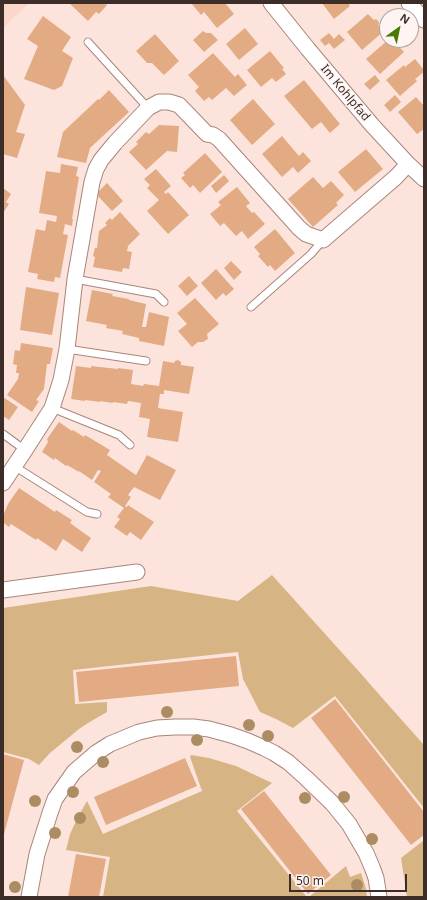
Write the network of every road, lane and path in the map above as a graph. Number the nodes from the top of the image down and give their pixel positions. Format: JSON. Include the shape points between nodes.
{"nodes":[{"id":1,"x":271,"y":3,"type":"edge"},
{"id":2,"x":409,"y":3,"type":"edge"},
{"id":3,"x":424,"y":20,"type":"edge"},
{"id":4,"x":88,"y":42,"type":"dead end"},
{"id":5,"x":148,"y":108,"type":"junction"},
{"id":6,"x":408,"y":164,"type":"junction"},
{"id":7,"x":424,"y":178,"type":"edge"},
{"id":8,"x":323,"y":240,"type":"junction"},
{"id":9,"x":75,"y":279,"type":"junction"},
{"id":10,"x":164,"y":302,"type":"dead end"},
{"id":11,"x":251,"y":307,"type":"dead end"},
{"id":12,"x":67,"y":349,"type":"junction"},
{"id":13,"x":146,"y":361,"type":"dead end"},
{"id":14,"x":52,"y":408,"type":"junction"},
{"id":15,"x":3,"y":434,"type":"edge"},
{"id":16,"x":130,"y":445,"type":"dead end"},
{"id":17,"x":25,"y":450,"type":"junction"},
{"id":18,"x":14,"y":466,"type":"junction"},
{"id":19,"x":3,"y":483,"type":"edge"},
{"id":20,"x":97,"y":514,"type":"dead end"},
{"id":21,"x":137,"y":572,"type":"dead end"},
{"id":22,"x":3,"y":590,"type":"edge"},
{"id":23,"x":30,"y":897,"type":"edge"},
{"id":24,"x":379,"y":897,"type":"edge"}],
"edges":[{"from":1,"to":6,"type":"street","name":"Im Kohlpfad","via":[[308,50]]},
{"from":2,"to":3,"type":"street"},
{"from":4,"to":5,"type":"lane"},
{"from":5,"to":8,"type":"street","via":[[159,102],[179,105],[207,134],[219,139],[299,228],[306,234]]},
{"from":5,"to":9,"type":"street","via":[[115,143],[96,170]]},
{"from":6,"to":7,"type":"street","name":"Im Kohlpfad"},
{"from":6,"to":8,"type":"street"},
{"from":8,"to":11,"type":"lane","via":[[311,254]]},
{"from":9,"to":10,"type":"lane","via":[[156,294]]},
{"from":9,"to":12,"type":"street"},
{"from":12,"to":13,"type":"lane"},
{"from":12,"to":14,"type":"street"},
{"from":14,"to":16,"type":"lane","via":[[119,435]]},
{"from":14,"to":17,"type":"street"},
{"from":15,"to":17,"type":"lane"},
{"from":17,"to":18,"type":"street"},
{"from":18,"to":19,"type":"street"},
{"from":18,"to":20,"type":"lane","via":[[87,512]]},
{"from":21,"to":22,"type":"street"},
{"from":23,"to":24,"type":"street","via":[[37,854],[50,813],[74,772],[110,744],[139,732],[157,728],[193,727],[231,735],[264,748],[288,762],[306,778],[349,824],[372,868]]}]}
